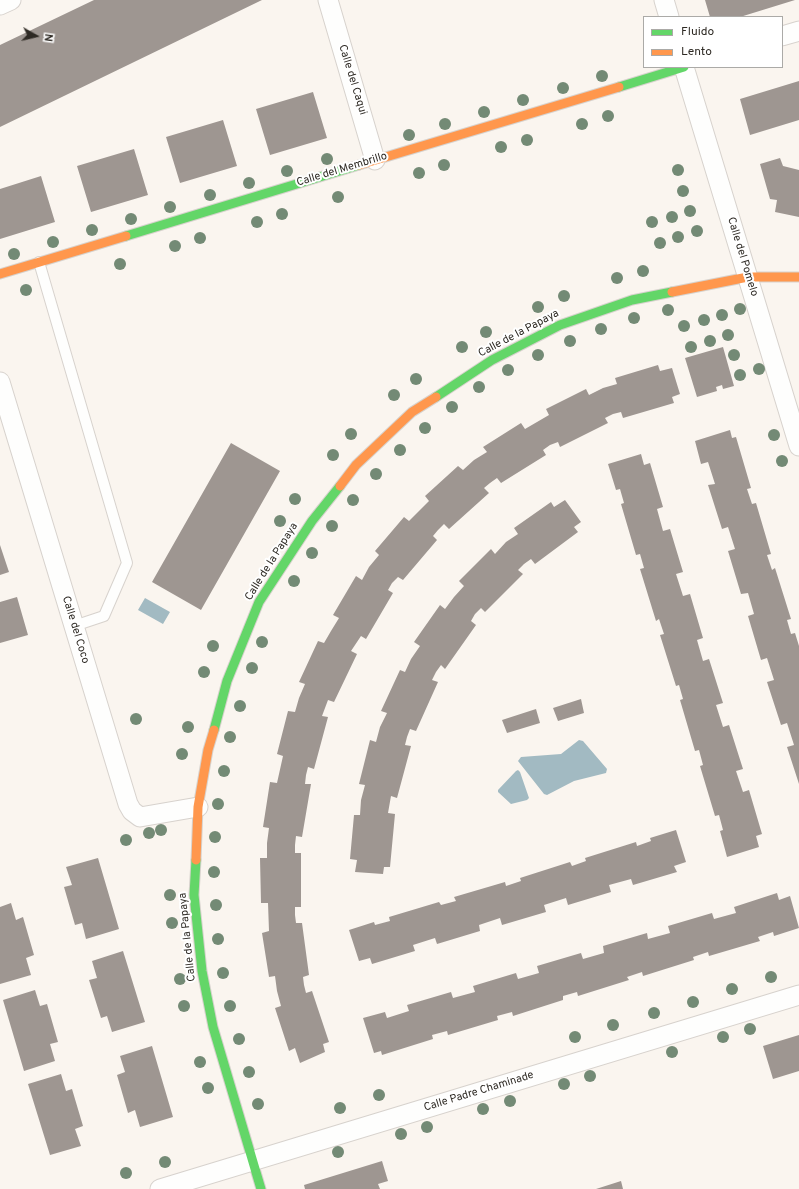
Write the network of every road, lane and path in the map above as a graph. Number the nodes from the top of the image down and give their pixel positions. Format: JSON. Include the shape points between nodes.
{"nodes":[{"id":1,"x":11,"y":0,"type":"edge"},
{"id":2,"x":328,"y":0,"type":"edge"},
{"id":3,"x":664,"y":0,"type":"edge"},
{"id":4,"x":0,"y":5,"type":"edge"},
{"id":5,"x":669,"y":16,"type":"edge"},
{"id":6,"x":799,"y":31,"type":"edge"},
{"id":7,"x":783,"y":36,"type":"edge"},
{"id":8,"x":681,"y":68,"type":"edge"},
{"id":9,"x":684,"y":68,"type":"edge"},
{"id":10,"x":375,"y":160,"type":"junction"},
{"id":11,"x":39,"y":262,"type":"junction"},
{"id":12,"x":0,"y":274,"type":"edge"},
{"id":13,"x":748,"y":277,"type":"junction"},
{"id":14,"x":799,"y":278,"type":"edge"},
{"id":15,"x":0,"y":382,"type":"edge"},
{"id":16,"x":799,"y":446,"type":"edge"},
{"id":17,"x":74,"y":626,"type":"junction"},
{"id":18,"x":198,"y":807,"type":"junction"},
{"id":19,"x":799,"y":995,"type":"edge"},
{"id":20,"x":253,"y":1161,"type":"junction"},
{"id":21,"x":160,"y":1189,"type":"edge"},
{"id":22,"x":261,"y":1189,"type":"edge"}],
"edges":[{"from":1,"to":4,"type":"street"},
{"from":2,"to":10,"type":"street","name":"Calle del Caqui"},
{"from":3,"to":5,"type":"street"},
{"from":6,"to":7,"type":"street"},
{"from":8,"to":10,"type":"street","name":"Calle del Membrillo"},
{"from":9,"to":13,"type":"street","name":"Calle del Pomelo"},
{"from":10,"to":11,"type":"street","name":"Calle del Membrillo"},
{"from":11,"to":12,"type":"street","name":"Calle del Membrillo"},
{"from":11,"to":17,"type":"lane","via":[[127,563],[104,616]]},
{"from":13,"to":14,"type":"street","name":"Calle de la Papaya"},
{"from":13,"to":16,"type":"street","name":"Calle del Pomelo"},
{"from":13,"to":18,"type":"street","name":"Calle de la Papaya","via":[[632,300],[560,324],[492,360],[412,412],[356,465],[312,521],[259,602],[227,681],[208,750]]},
{"from":15,"to":17,"type":"street","name":"Calle del Coco"},
{"from":17,"to":18,"type":"street","name":"Calle del Coco","via":[[132,811],[140,817]]},
{"from":18,"to":20,"type":"street","name":"Calle de la Papaya","via":[[194,895],[202,971],[213,1027]]},
{"from":19,"to":20,"type":"street","name":"Calle Padre Chaminade"},
{"from":20,"to":21,"type":"street","name":"Calle Padre Chaminade"},
{"from":20,"to":22,"type":"street","name":"Calle de la Papaya"}]}
